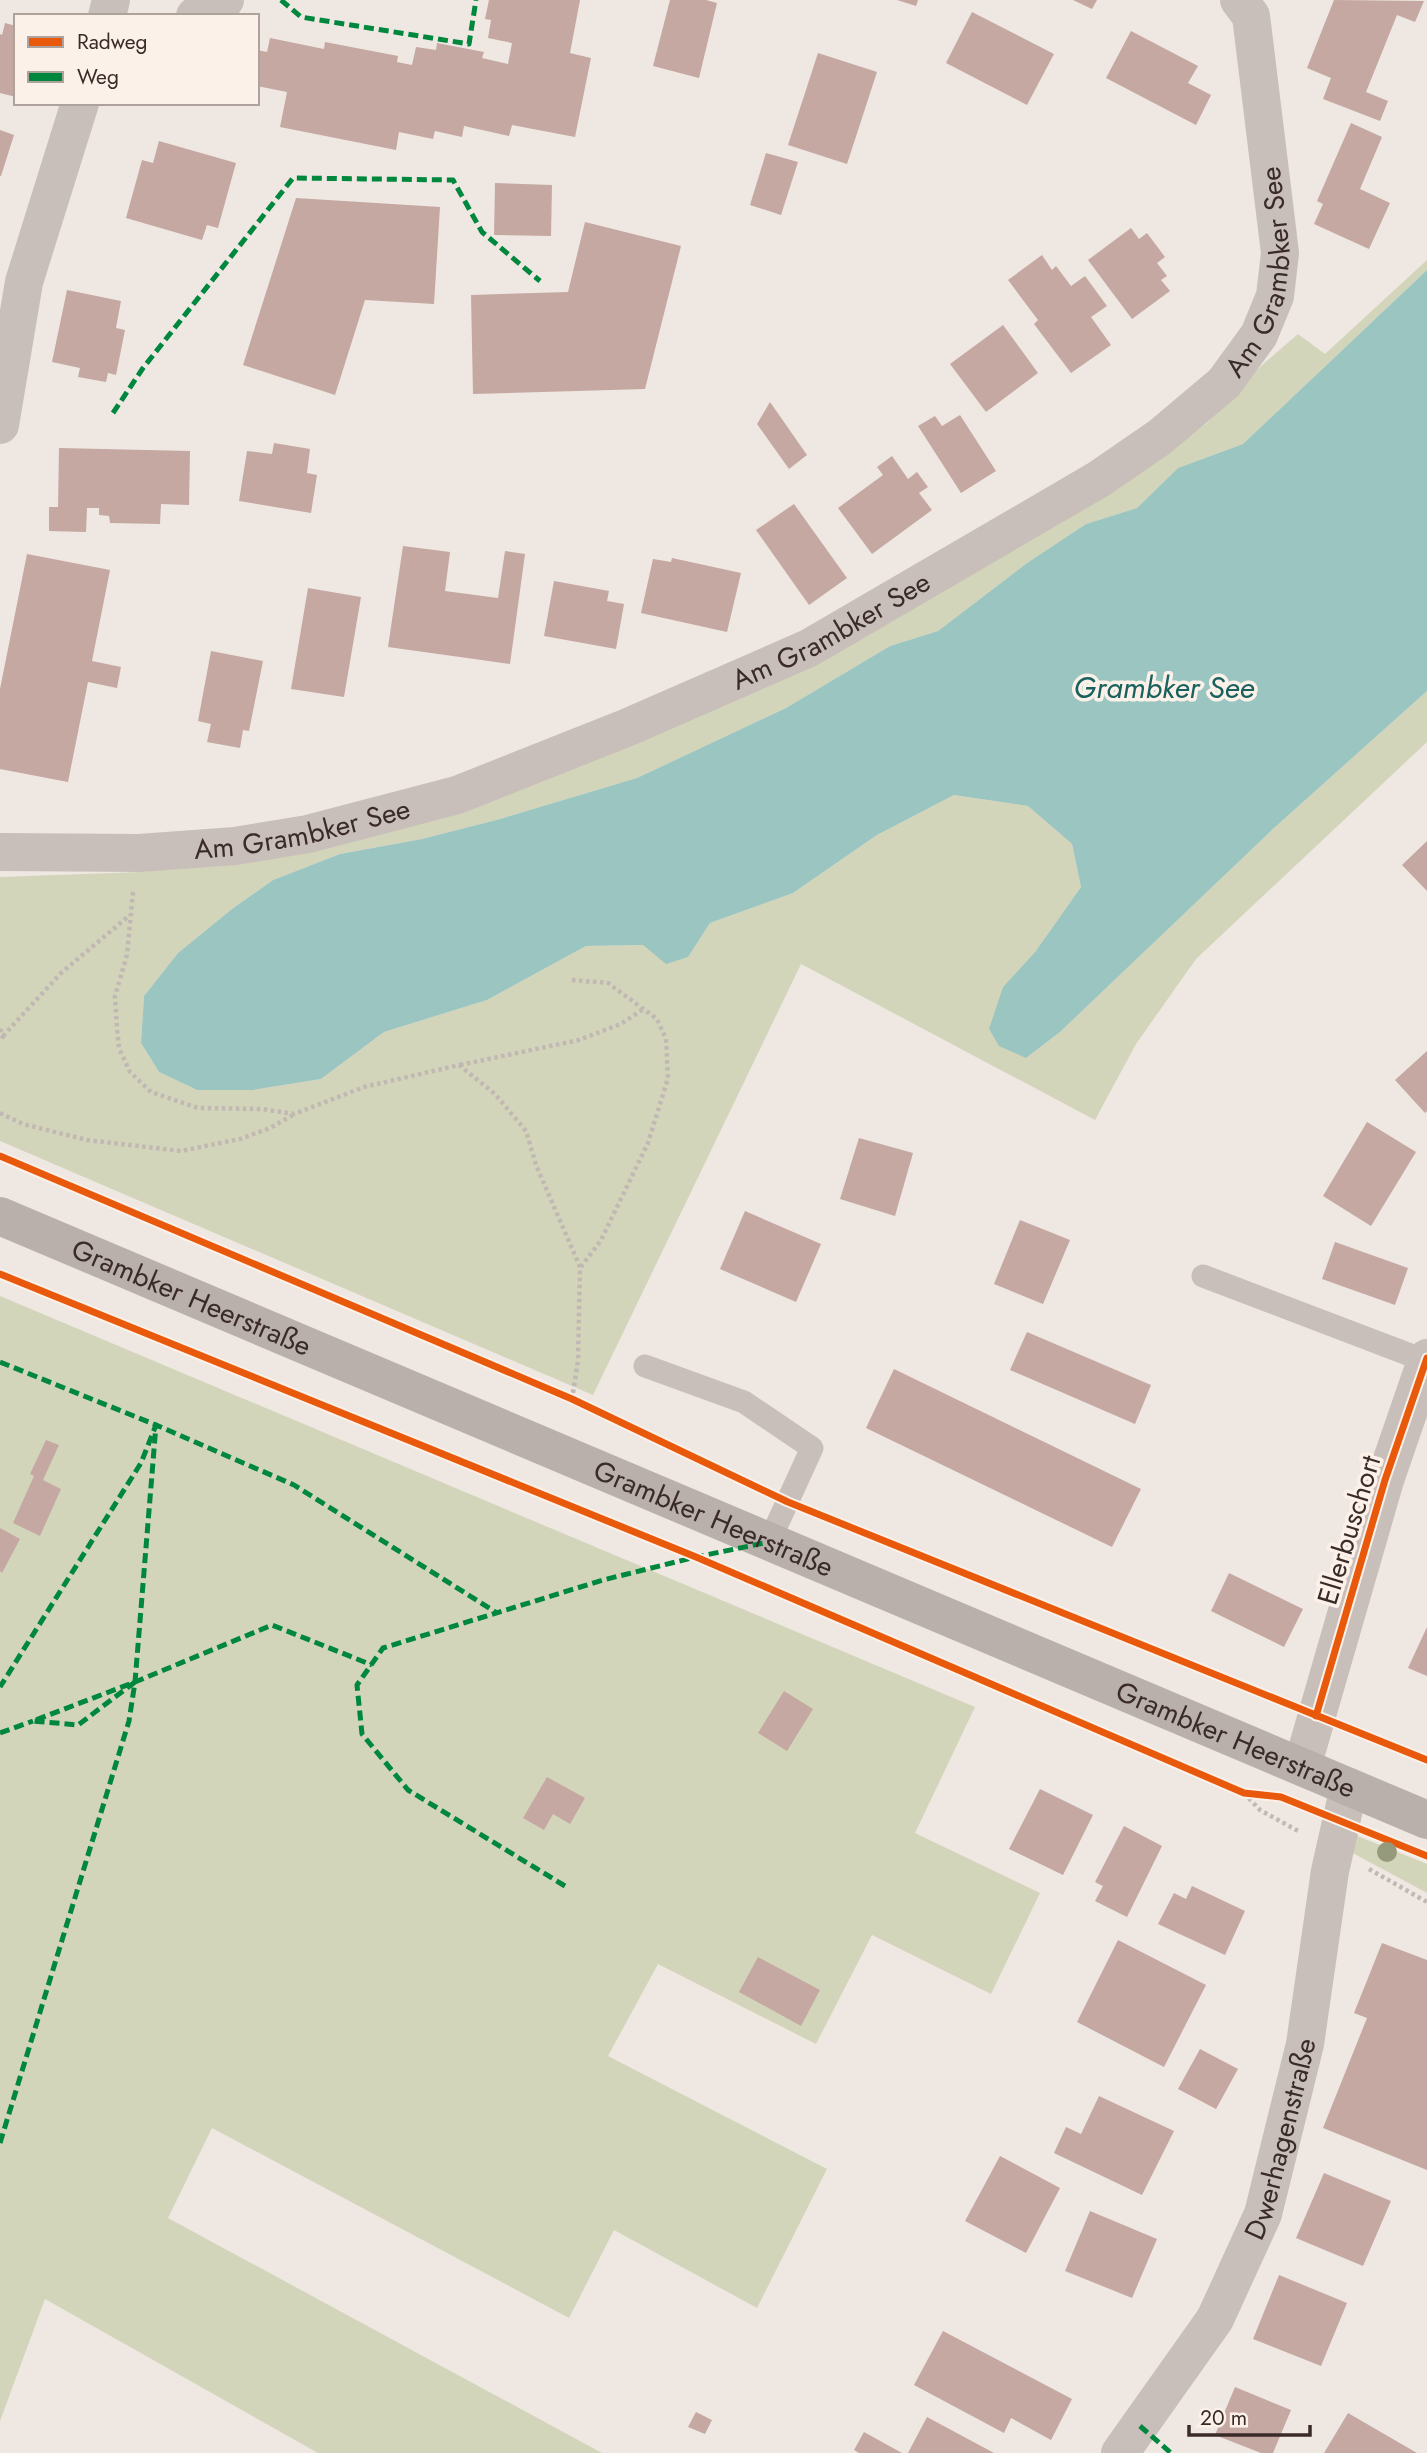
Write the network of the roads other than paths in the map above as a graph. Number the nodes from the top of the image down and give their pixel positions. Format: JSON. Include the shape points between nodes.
{"nodes":[{"id":1,"x":225,"y":0,"type":"edge"},
{"id":2,"x":1239,"y":0,"type":"edge"},
{"id":3,"x":199,"y":14,"type":"edge"},
{"id":4,"x":79,"y":105,"type":"edge"},
{"id":5,"x":0,"y":425,"type":"edge"},
{"id":6,"x":0,"y":852,"type":"edge"},
{"id":7,"x":0,"y":1216,"type":"edge"},
{"id":8,"x":1203,"y":1276,"type":"dead end"},
{"id":9,"x":1427,"y":1360,"type":"edge"},
{"id":10,"x":645,"y":1366,"type":"dead end"},
{"id":11,"x":769,"y":1542,"type":"junction"},
{"id":12,"x":1302,"y":1767,"type":"junction"},
{"id":13,"x":1349,"y":1787,"type":"junction"},
{"id":14,"x":1427,"y":1820,"type":"edge"},
{"id":15,"x":1120,"y":2453,"type":"edge"}],
"edges":[{"from":1,"to":3,"type":"street"},
{"from":2,"to":6,"type":"street","name":"Am Grambker See","via":[[1251,16],[1268,150],[1280,253],[1275,296],[1259,335],[1224,383],[1160,438],[1099,480],[809,648],[457,795],[308,834],[235,846],[139,853]]},
{"from":4,"to":5,"type":"street","via":[[24,282]]},
{"from":7,"to":11,"type":"main road","name":"Grambker Heerstraße"},
{"from":8,"to":9,"type":"lane"},
{"from":9,"to":12,"type":"street","name":"Ellerbuschort","via":[[1385,1480]]},
{"from":10,"to":11,"type":"lane","via":[[744,1402],[812,1448]]},
{"from":11,"to":12,"type":"main road","name":"Grambker Heerstraße"},
{"from":12,"to":13,"type":"main road","name":"Grambker Heerstraße"},
{"from":13,"to":14,"type":"main road","name":"Grambker Heerstraße"},
{"from":13,"to":15,"type":"street","name":"Dwerhagenstraße","via":[[1330,1871],[1305,2045],[1263,2214],[1215,2319]]}]}
